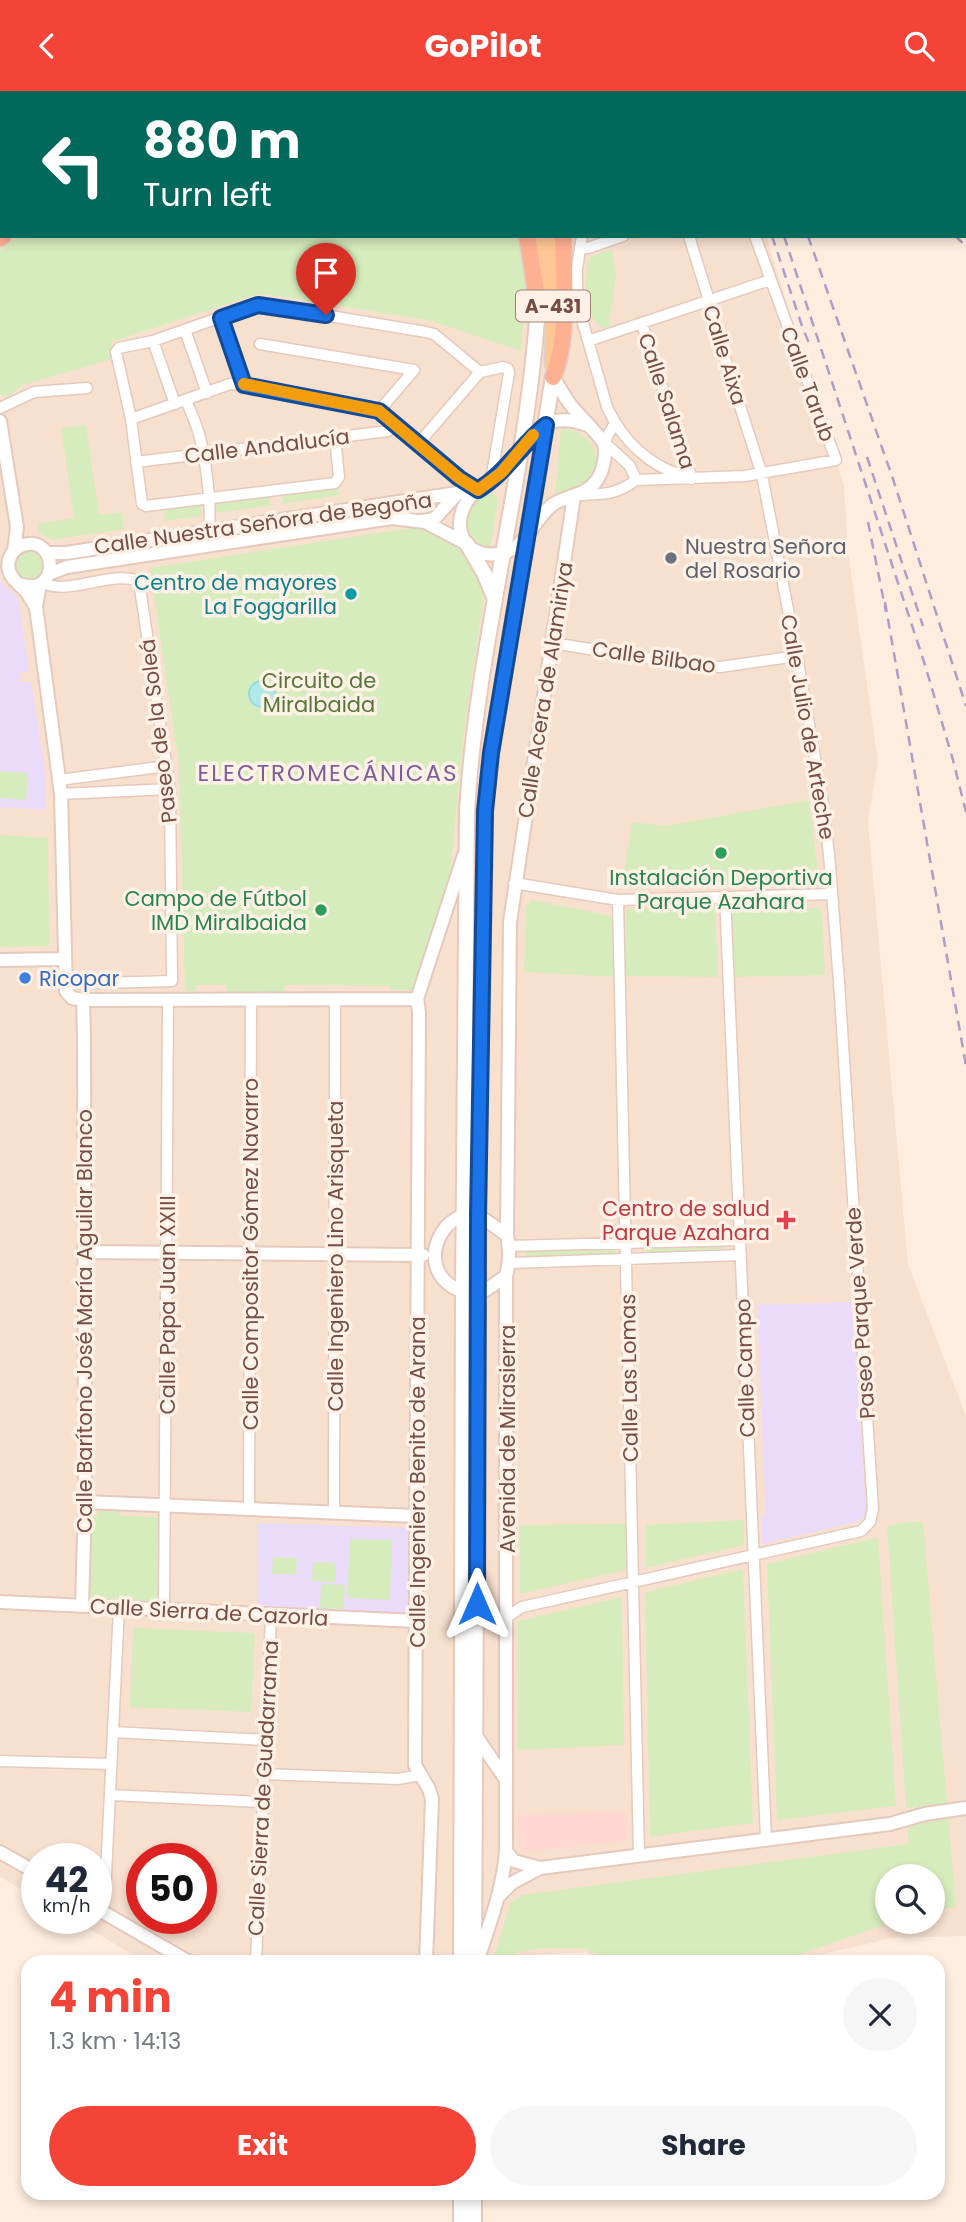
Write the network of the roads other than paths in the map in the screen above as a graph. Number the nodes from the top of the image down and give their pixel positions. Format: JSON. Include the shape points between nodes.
{"nodes":[{"id":1,"x":527,"y":238,"type":"edge"},
{"id":2,"x":538,"y":238,"type":"edge"},
{"id":3,"x":550,"y":238,"type":"edge"},
{"id":4,"x":563,"y":238,"type":"edge"},
{"id":5,"x":618,"y":238,"type":"edge"},
{"id":6,"x":689,"y":238,"type":"edge"},
{"id":7,"x":756,"y":238,"type":"edge"},
{"id":8,"x":581,"y":241,"type":"edge"},
{"id":9,"x":770,"y":280,"type":"junction"},
{"id":10,"x":708,"y":301,"type":"junction"},
{"id":11,"x":538,"y":305,"type":"junction"},
{"id":12,"x":221,"y":318,"type":"junction"},
{"id":13,"x":642,"y":324,"type":"junction"},
{"id":14,"x":185,"y":330,"type":"junction"},
{"id":15,"x":153,"y":341,"type":"junction"},
{"id":16,"x":588,"y":341,"type":"junction"},
{"id":17,"x":260,"y":344,"type":"dead end"},
{"id":18,"x":480,"y":372,"type":"junction"},
{"id":19,"x":553,"y":377,"type":"junction"},
{"id":20,"x":244,"y":385,"type":"junction"},
{"id":21,"x":87,"y":388,"type":"dead end"},
{"id":22,"x":207,"y":393,"type":"junction"},
{"id":23,"x":186,"y":400,"type":"junction"},
{"id":24,"x":175,"y":404,"type":"junction"},
{"id":25,"x":0,"y":408,"type":"edge"},
{"id":26,"x":379,"y":411,"type":"junction"},
{"id":27,"x":131,"y":419,"type":"junction"},
{"id":28,"x":0,"y":421,"type":"edge"},
{"id":29,"x":615,"y":423,"type":"junction"},
{"id":30,"x":394,"y":425,"type":"junction"},
{"id":31,"x":546,"y":425,"type":"junction"},
{"id":32,"x":587,"y":425,"type":"junction"},
{"id":33,"x":335,"y":437,"type":"junction"},
{"id":34,"x":604,"y":442,"type":"junction"},
{"id":35,"x":418,"y":444,"type":"junction"},
{"id":36,"x":521,"y":448,"type":"junction"},
{"id":37,"x":202,"y":454,"type":"junction"},
{"id":38,"x":136,"y":462,"type":"junction"},
{"id":39,"x":762,"y":475,"type":"junction"},
{"id":40,"x":459,"y":478,"type":"junction"},
{"id":41,"x":692,"y":479,"type":"junction"},
{"id":42,"x":636,"y":480,"type":"junction"},
{"id":43,"x":483,"y":486,"type":"junction"},
{"id":44,"x":457,"y":494,"type":"junction"},
{"id":45,"x":574,"y":496,"type":"junction"},
{"id":46,"x":208,"y":498,"type":"junction"},
{"id":47,"x":428,"y":499,"type":"junction"},
{"id":48,"x":438,"y":516,"type":"junction"},
{"id":49,"x":418,"y":520,"type":"junction"},
{"id":50,"x":18,"y":527,"type":"junction"},
{"id":51,"x":208,"y":531,"type":"junction"},
{"id":52,"x":527,"y":537,"type":"junction"},
{"id":53,"x":30,"y":544,"type":"junction"},
{"id":54,"x":467,"y":544,"type":"junction"},
{"id":55,"x":47,"y":553,"type":"junction"},
{"id":56,"x":503,"y":553,"type":"junction"},
{"id":57,"x":8,"y":555,"type":"edge"},
{"id":58,"x":10,"y":578,"type":"edge"},
{"id":59,"x":44,"y":580,"type":"junction"},
{"id":60,"x":495,"y":599,"type":"junction"},
{"id":61,"x":36,"y":607,"type":"junction"},
{"id":62,"x":552,"y":643,"type":"junction"},
{"id":63,"x":797,"y":656,"type":"junction"},
{"id":64,"x":166,"y":766,"type":"junction"},
{"id":65,"x":59,"y":780,"type":"junction"},
{"id":66,"x":170,"y":789,"type":"junction"},
{"id":67,"x":61,"y":794,"type":"junction"},
{"id":68,"x":467,"y":846,"type":"junction"},
{"id":69,"x":514,"y":883,"type":"junction"},
{"id":70,"x":832,"y":894,"type":"junction"},
{"id":71,"x":725,"y":896,"type":"junction"},
{"id":72,"x":618,"y":900,"type":"junction"},
{"id":73,"x":65,"y":959,"type":"junction"},
{"id":74,"x":0,"y":960,"type":"edge"},
{"id":75,"x":839,"y":982,"type":"joint"},
{"id":76,"x":66,"y":984,"type":"junction"},
{"id":77,"x":168,"y":999,"type":"junction"},
{"id":78,"x":251,"y":999,"type":"junction"},
{"id":79,"x":335,"y":999,"type":"junction"},
{"id":80,"x":416,"y":999,"type":"junction"},
{"id":81,"x":82,"y":1000,"type":"junction"},
{"id":82,"x":471,"y":1216,"type":"junction"},
{"id":83,"x":740,"y":1240,"type":"junction"},
{"id":84,"x":508,"y":1241,"type":"junction"},
{"id":85,"x":627,"y":1243,"type":"junction"},
{"id":86,"x":83,"y":1252,"type":"junction"},
{"id":87,"x":167,"y":1253,"type":"junction"},
{"id":88,"x":251,"y":1254,"type":"junction"},
{"id":89,"x":334,"y":1254,"type":"junction"},
{"id":90,"x":417,"y":1255,"type":"junction"},
{"id":91,"x":433,"y":1255,"type":"junction"},
{"id":92,"x":741,"y":1255,"type":"junction"},
{"id":93,"x":627,"y":1259,"type":"junction"},
{"id":94,"x":510,"y":1263,"type":"junction"},
{"id":95,"x":506,"y":1276,"type":"junction"},
{"id":96,"x":470,"y":1293,"type":"junction"},
{"id":97,"x":85,"y":1502,"type":"junction"},
{"id":98,"x":165,"y":1506,"type":"junction"},
{"id":99,"x":249,"y":1509,"type":"junction"},
{"id":100,"x":334,"y":1513,"type":"junction"},
{"id":101,"x":415,"y":1516,"type":"junction"},
{"id":102,"x":753,"y":1554,"type":"junction"},
{"id":103,"x":633,"y":1582,"type":"junction"},
{"id":104,"x":507,"y":1596,"type":"junction"},
{"id":105,"x":0,"y":1602,"type":"edge"},
{"id":106,"x":82,"y":1606,"type":"junction"},
{"id":107,"x":522,"y":1607,"type":"junction"},
{"id":108,"x":119,"y":1608,"type":"junction"},
{"id":109,"x":164,"y":1610,"type":"junction"},
{"id":110,"x":271,"y":1615,"type":"junction"},
{"id":111,"x":507,"y":1617,"type":"junction"},
{"id":112,"x":417,"y":1621,"type":"junction"},
{"id":113,"x":113,"y":1732,"type":"junction"},
{"id":114,"x":476,"y":1736,"type":"junction"},
{"id":115,"x":266,"y":1740,"type":"junction"},
{"id":116,"x":0,"y":1761,"type":"edge"},
{"id":117,"x":112,"y":1764,"type":"junction"},
{"id":118,"x":264,"y":1774,"type":"junction"},
{"id":119,"x":420,"y":1776,"type":"junction"},
{"id":120,"x":504,"y":1777,"type":"junction"},
{"id":121,"x":110,"y":1795,"type":"junction"},
{"id":122,"x":263,"y":1802,"type":"junction"},
{"id":123,"x":966,"y":1808,"type":"edge"},
{"id":124,"x":766,"y":1839,"type":"junction"},
{"id":125,"x":108,"y":1843,"type":"edge"},
{"id":126,"x":506,"y":1851,"type":"junction"},
{"id":127,"x":0,"y":1852,"type":"edge"},
{"id":128,"x":639,"y":1856,"type":"junction"},
{"id":129,"x":21,"y":1864,"type":"edge"},
{"id":130,"x":540,"y":1868,"type":"junction"},
{"id":131,"x":499,"y":1896,"type":"junction"},
{"id":132,"x":112,"y":1917,"type":"edge"},
{"id":133,"x":176,"y":1955,"type":"edge"},
{"id":134,"x":256,"y":1955,"type":"edge"},
{"id":135,"x":426,"y":1955,"type":"edge"},
{"id":136,"x":461,"y":1955,"type":"edge"},
{"id":137,"x":476,"y":1955,"type":"edge"},
{"id":138,"x":478,"y":1955,"type":"edge"},
{"id":139,"x":461,"y":2200,"type":"edge"},
{"id":140,"x":474,"y":2200,"type":"edge"},
{"id":141,"x":461,"y":2222,"type":"edge"},
{"id":142,"x":474,"y":2222,"type":"edge"}],
"edges":[{"from":1,"to":11,"type":"highway"},
{"from":2,"to":11,"type":"main road","number":"A-431"},
{"from":3,"to":19,"type":"main road","number":"A-431"},
{"from":4,"to":19,"type":"highway","via":[[562,331]]},
{"from":5,"to":8,"type":"street","via":[[589,248]]},
{"from":6,"to":10,"type":"street","name":"Calle Aixa"},
{"from":7,"to":9,"type":"street","name":"Calle Tarub"},
{"from":8,"to":16,"type":"street","via":[[576,296]]},
{"from":9,"to":10,"type":"street"},
{"from":9,"to":39,"type":"street","name":"Calle Tarub","via":[[836,460]]},
{"from":10,"to":13,"type":"street"},
{"from":10,"to":39,"type":"street","name":"Calle Aixa"},
{"from":11,"to":36,"type":"main road","number":"A-431"},
{"from":12,"to":14,"type":"street"},
{"from":12,"to":18,"type":"street","via":[[258,305],[426,331]]},
{"from":12,"to":20,"type":"street"},
{"from":13,"to":16,"type":"street"},
{"from":13,"to":41,"type":"street","name":"Calle Salama"},
{"from":14,"to":15,"type":"street"},
{"from":14,"to":22,"type":"street"},
{"from":15,"to":24,"type":"street"},
{"from":15,"to":27,"type":"street","via":[[116,352]]},
{"from":16,"to":29,"type":"street"},
{"from":17,"to":26,"type":"street","via":[[414,370]]},
{"from":18,"to":35,"type":"street"},
{"from":18,"to":43,"type":"street","via":[[503,367],[509,373],[492,474]]},
{"from":19,"to":31,"type":"main road","number":"A-431"},
{"from":19,"to":32,"type":"street"},
{"from":20,"to":22,"type":"street","via":[[230,384]]},
{"from":20,"to":26,"type":"street"},
{"from":21,"to":25,"type":"street","via":[[34,392]]},
{"from":22,"to":23,"type":"street"},
{"from":23,"to":24,"type":"street"},
{"from":23,"to":37,"type":"street"},
{"from":24,"to":27,"type":"street"},
{"from":26,"to":30,"type":"street"},
{"from":27,"to":38,"type":"street"},
{"from":28,"to":50,"type":"street"},
{"from":29,"to":34,"type":"street"},
{"from":29,"to":41,"type":"street","via":[[650,461]]},
{"from":30,"to":33,"type":"street","name":"Calle Andalucía","via":[[388,431]]},
{"from":30,"to":35,"type":"street"},
{"from":31,"to":32,"type":"street","via":[[567,419]]},
{"from":31,"to":36,"type":"street"},
{"from":31,"to":52,"type":"main road","number":"A-431"},
{"from":32,"to":34,"type":"street"},
{"from":33,"to":37,"type":"street","name":"Calle Andalucía"},
{"from":33,"to":46,"type":"street","name":"Calle Nuestra Señora de Begoña","via":[[339,477],[335,483]]},
{"from":34,"to":42,"type":"street","via":[[630,466]]},
{"from":34,"to":45,"type":"street","via":[[601,473],[589,489]]},
{"from":35,"to":40,"type":"street"},
{"from":36,"to":43,"type":"street","via":[[501,473]]},
{"from":36,"to":56,"type":"main road","number":"A-431"},
{"from":37,"to":38,"type":"street","name":"Calle Andalucía"},
{"from":37,"to":46,"type":"street"},
{"from":38,"to":46,"type":"street","name":"Calle Nuestra Señora de Begoña","via":[[142,504]]},
{"from":39,"to":41,"type":"street","name":"Calle Tarub"},
{"from":39,"to":63,"type":"street","name":"Calle Julio de Arteche"},
{"from":40,"to":43,"type":"street"},
{"from":40,"to":44,"type":"street"},
{"from":41,"to":42,"type":"street","name":"Calle Tarub"},
{"from":42,"to":45,"type":"street","via":[[622,490]]},
{"from":43,"to":44,"type":"street","name":"Calle Nuestra Señora de Begoña"},
{"from":43,"to":54,"type":"street","via":[[464,505],[460,518]]},
{"from":44,"to":47,"type":"street","name":"Calle Nuestra Señora de Begoña"},
{"from":44,"to":48,"type":"street"},
{"from":45,"to":52,"type":"street","via":[[546,510]]},
{"from":45,"to":62,"type":"street","name":"Calle Acera de Alamiriya"},
{"from":46,"to":51,"type":"street"},
{"from":47,"to":48,"type":"street","via":[[439,506]]},
{"from":47,"to":51,"type":"street","name":"Calle Nuestra Señora de Begoña"},
{"from":48,"to":49,"type":"street"},
{"from":49,"to":54,"type":"street","name":"Calle Nuestra Señora de Begoña"},
{"from":49,"to":59,"type":"street","name":"Calle Nuestra Señora de Begoña","via":[[391,518],[67,567]]},
{"from":50,"to":53,"type":"street"},
{"from":50,"to":57,"type":"street"},
{"from":51,"to":55,"type":"street","name":"Calle Nuestra Señora de Begoña"},
{"from":52,"to":56,"type":"street"},
{"from":52,"to":82,"type":"main road","number":"A-431","via":[[485,811]]},
{"from":53,"to":55,"type":"street"},
{"from":53,"to":57,"type":"street"},
{"from":54,"to":56,"type":"street","name":"Calle Nuestra Señora de Begoña","via":[[485,553]]},
{"from":54,"to":60,"type":"main road"},
{"from":55,"to":59,"type":"street","via":[[50,560]]},
{"from":56,"to":60,"type":"main road","number":"A-431"},
{"from":57,"to":58,"type":"street"},
{"from":58,"to":59,"type":"street","via":[[26,586]]},
{"from":58,"to":61,"type":"street"},
{"from":59,"to":61,"type":"street"},
{"from":59,"to":64,"type":"street","name":"Paseo de la Soleá","via":[[57,588],[139,580]]},
{"from":60,"to":68,"type":"main road","number":"A-431","via":[[471,750]]},
{"from":61,"to":65,"type":"street"},
{"from":62,"to":63,"type":"street","name":"Calle Bilbao","via":[[720,667]]},
{"from":62,"to":69,"type":"street","name":"Calle Acera de Alamiriya"},
{"from":63,"to":70,"type":"street","name":"Calle Julio de Arteche","via":[[823,804]]},
{"from":64,"to":65,"type":"street"},
{"from":64,"to":66,"type":"street","name":"Paseo de la Soleá"},
{"from":65,"to":67,"type":"street"},
{"from":66,"to":67,"type":"street"},
{"from":66,"to":76,"type":"street","name":"Paseo de la Soleá","via":[[172,981]]},
{"from":67,"to":73,"type":"street"},
{"from":68,"to":80,"type":"street"},
{"from":68,"to":82,"type":"main road","number":"A-431"},
{"from":69,"to":72,"type":"street"},
{"from":69,"to":84,"type":"street","via":[[508,976]]},
{"from":70,"to":71,"type":"street"},
{"from":70,"to":75,"type":"street","name":"Calle Julio de Arteche"},
{"from":71,"to":72,"type":"street"},
{"from":71,"to":83,"type":"street","name":"Calle Campo"},
{"from":72,"to":85,"type":"street","name":"Calle Las Lomas"},
{"from":73,"to":74,"type":"street"},
{"from":73,"to":76,"type":"street"},
{"from":75,"to":102,"type":"street","name":"Paseo Parque Verde","via":[[873,1509],[870,1522],[861,1531]]},
{"from":76,"to":81,"type":"street","via":[[72,998]]},
{"from":77,"to":78,"type":"street"},
{"from":77,"to":81,"type":"street"},
{"from":77,"to":87,"type":"street","name":"Calle Papa Juan XXIII"},
{"from":78,"to":79,"type":"street"},
{"from":78,"to":88,"type":"street","name":"Calle Compositor Gómez Navarro"},
{"from":79,"to":80,"type":"street"},
{"from":79,"to":89,"type":"street","name":"Calle Ingeniero Lino Arisqueta"},
{"from":80,"to":90,"type":"street","name":"Calle Ingeniero Benito de Arana"},
{"from":81,"to":86,"type":"street","name":"Calle Barítono José María Aguilar Blanco"},
{"from":82,"to":84,"type":"street"},
{"from":82,"to":91,"type":"street","via":[[449,1224]]},
{"from":82,"to":96,"type":"main road","number":"A-431"},
{"from":83,"to":85,"type":"street"},
{"from":83,"to":92,"type":"street","name":"Calle Campo"},
{"from":84,"to":85,"type":"street"},
{"from":84,"to":94,"type":"street"},
{"from":85,"to":93,"type":"street","name":"Calle Las Lomas"},
{"from":86,"to":87,"type":"street"},
{"from":86,"to":97,"type":"street","name":"Calle Barítono José María Aguilar Blanco"},
{"from":87,"to":88,"type":"street"},
{"from":87,"to":98,"type":"street","name":"Calle Papa Juan XXIII"},
{"from":88,"to":89,"type":"street"},
{"from":88,"to":99,"type":"street","name":"Calle Compositor Gómez Navarro"},
{"from":89,"to":90,"type":"street"},
{"from":89,"to":100,"type":"street","name":"Calle Ingeniero Lino Arisqueta"},
{"from":90,"to":91,"type":"street"},
{"from":90,"to":101,"type":"street","name":"Calle Ingeniero Benito de Arana"},
{"from":91,"to":96,"type":"street","via":[[437,1270],[449,1285]]},
{"from":92,"to":93,"type":"street"},
{"from":92,"to":102,"type":"street","name":"Calle Campo"},
{"from":93,"to":94,"type":"street"},
{"from":93,"to":103,"type":"street","name":"Calle Las Lomas"},
{"from":94,"to":95,"type":"street","name":"Avenida de Mirasierra"},
{"from":95,"to":96,"type":"street"},
{"from":95,"to":104,"type":"street","name":"Avenida de Mirasierra"},
{"from":96,"to":114,"type":"main road","number":"A-431"},
{"from":96,"to":136,"type":"main road","number":"A-431"},
{"from":97,"to":98,"type":"street"},
{"from":97,"to":106,"type":"street","name":"Calle Barítono José María Aguilar Blanco"},
{"from":98,"to":99,"type":"street"},
{"from":98,"to":109,"type":"street","name":"Calle Papa Juan XXIII"},
{"from":99,"to":100,"type":"street"},
{"from":100,"to":101,"type":"street"},
{"from":101,"to":112,"type":"street","name":"Calle Ingeniero Benito de Arana"},
{"from":102,"to":103,"type":"street","name":"Paseo Parque Verde"},
{"from":102,"to":124,"type":"street","name":"Calle Campo"},
{"from":103,"to":107,"type":"street","name":"Paseo Parque Verde"},
{"from":103,"to":128,"type":"street","name":"Calle Las Lomas"},
{"from":104,"to":107,"type":"street"},
{"from":104,"to":111,"type":"street","name":"Avenida de Mirasierra"},
{"from":105,"to":106,"type":"street","name":"Calle Sierra de Cazorla"},
{"from":106,"to":108,"type":"street","name":"Calle Sierra de Cazorla"},
{"from":107,"to":111,"type":"street"},
{"from":108,"to":109,"type":"street","name":"Calle Sierra de Cazorla"},
{"from":108,"to":113,"type":"street"},
{"from":109,"to":110,"type":"street","name":"Calle Sierra de Cazorla"},
{"from":110,"to":112,"type":"street","name":"Calle Sierra de Cazorla"},
{"from":110,"to":115,"type":"street","name":"Calle Sierra de Guadarrama"},
{"from":111,"to":120,"type":"street","name":"Avenida de Mirasierra"},
{"from":112,"to":119,"type":"street","name":"Calle Ingeniero Benito de Arana","via":[[415,1765]]},
{"from":113,"to":115,"type":"street"},
{"from":113,"to":117,"type":"street"},
{"from":114,"to":120,"type":"street"},
{"from":114,"to":137,"type":"main road","number":"A-431"},
{"from":115,"to":118,"type":"street","name":"Calle Sierra de Guadarrama"},
{"from":116,"to":117,"type":"street"},
{"from":117,"to":121,"type":"street"},
{"from":118,"to":119,"type":"street"},
{"from":118,"to":122,"type":"street","name":"Calle Sierra de Guadarrama"},
{"from":119,"to":135,"type":"street","name":"Calle Ingeniero Benito de Arana","via":[[432,1799]]},
{"from":120,"to":126,"type":"street","name":"Avenida de Mirasierra"},
{"from":121,"to":122,"type":"street"},
{"from":121,"to":125,"type":"street"},
{"from":122,"to":134,"type":"street","name":"Calle Sierra de Guadarrama"},
{"from":123,"to":124,"type":"street"},
{"from":124,"to":128,"type":"street"},
{"from":126,"to":130,"type":"street","via":[[514,1861]]},
{"from":126,"to":131,"type":"street","name":"Avenida de Mirasierra"},
{"from":127,"to":129,"type":"street"},
{"from":128,"to":130,"type":"street"},
{"from":130,"to":131,"type":"street"},
{"from":131,"to":138,"type":"street","name":"Avenida de Mirasierra"},
{"from":132,"to":133,"type":"street"},
{"from":139,"to":141,"type":"main road"},
{"from":140,"to":142,"type":"main road"}]}
